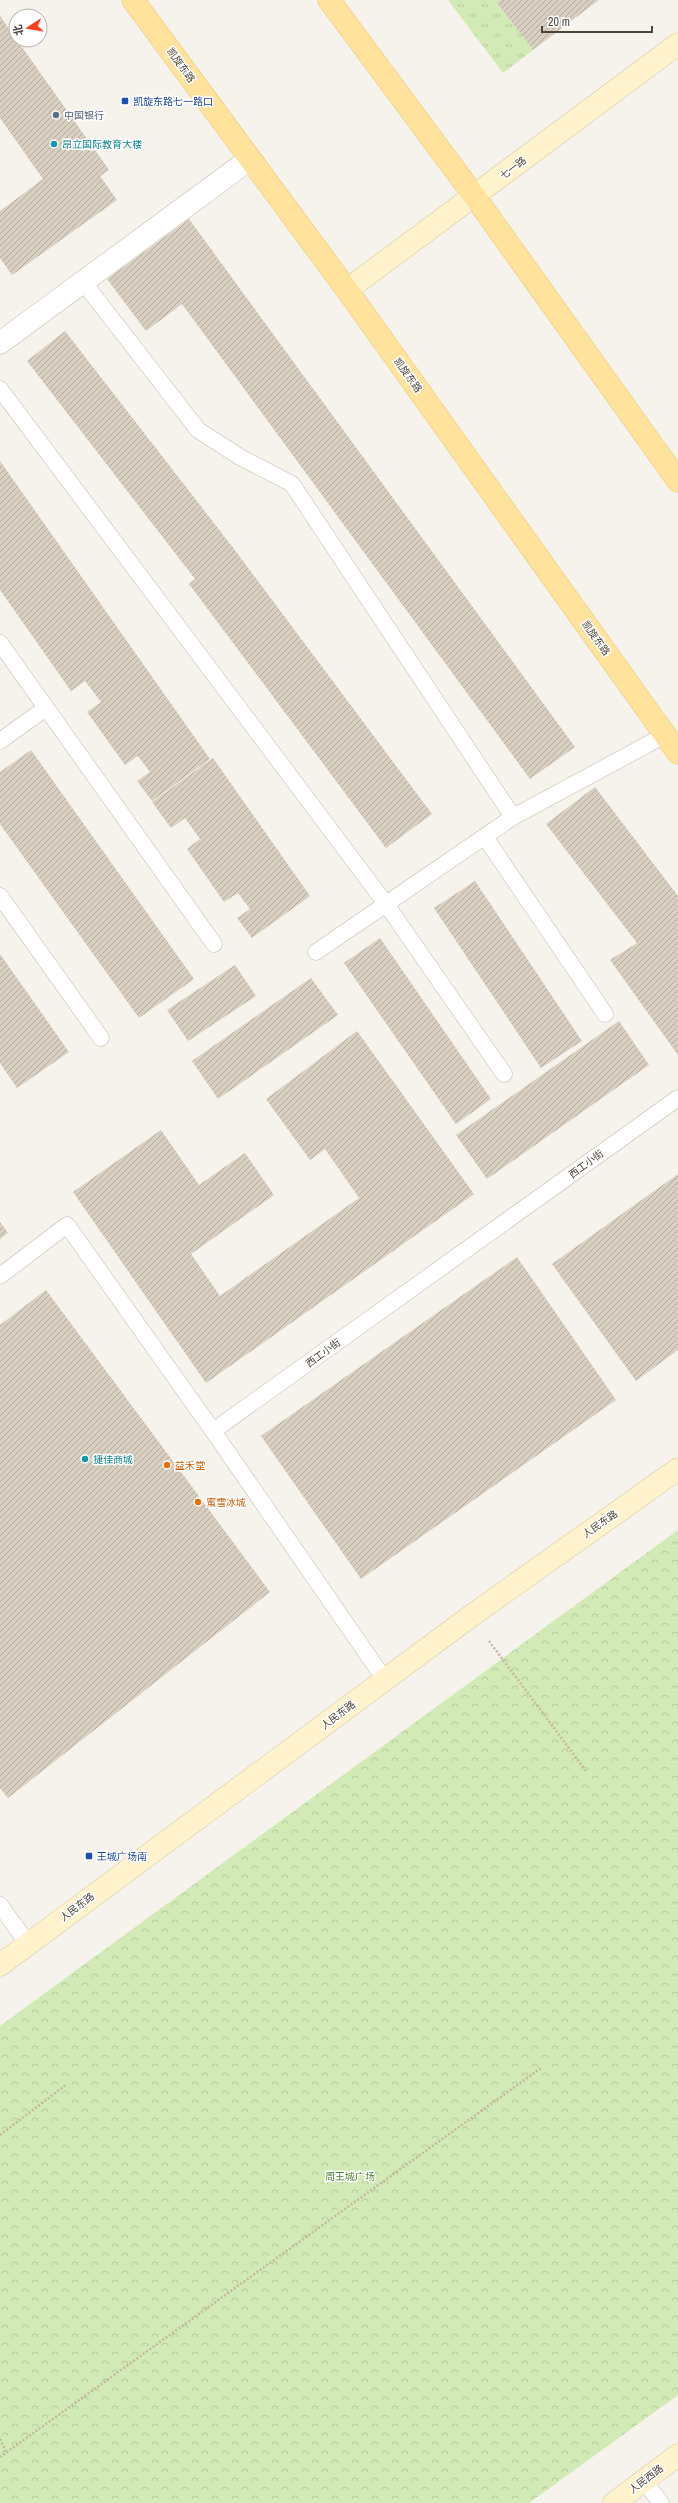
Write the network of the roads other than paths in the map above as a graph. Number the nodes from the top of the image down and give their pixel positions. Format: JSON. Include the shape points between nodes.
{"nodes":[{"id":1,"x":132,"y":0,"type":"edge"},
{"id":2,"x":329,"y":0,"type":"edge"},
{"id":3,"x":678,"y":44,"type":"edge"},
{"id":4,"x":250,"y":159,"type":"junction"},
{"id":5,"x":475,"y":197,"type":"junction"},
{"id":6,"x":84,"y":283,"type":"junction"},
{"id":7,"x":347,"y":290,"type":"junction"},
{"id":8,"x":0,"y":343,"type":"edge"},
{"id":9,"x":0,"y":389,"type":"edge"},
{"id":10,"x":678,"y":481,"type":"edge"},
{"id":11,"x":0,"y":643,"type":"edge"},
{"id":12,"x":46,"y":708,"type":"junction"},
{"id":13,"x":665,"y":735,"type":"junction"},
{"id":14,"x":0,"y":741,"type":"edge"},
{"id":15,"x":678,"y":753,"type":"edge"},
{"id":16,"x":513,"y":817,"type":"junction"},
{"id":17,"x":485,"y":837,"type":"junction"},
{"id":18,"x":0,"y":896,"type":"edge"},
{"id":19,"x":386,"y":904,"type":"junction"},
{"id":20,"x":214,"y":944,"type":"dead end"},
{"id":21,"x":316,"y":952,"type":"dead end"},
{"id":22,"x":605,"y":1014,"type":"dead end"},
{"id":23,"x":102,"y":1038,"type":"dead end"},
{"id":24,"x":504,"y":1074,"type":"dead end"},
{"id":25,"x":678,"y":1098,"type":"edge"},
{"id":26,"x":0,"y":1276,"type":"edge"},
{"id":27,"x":213,"y":1432,"type":"junction"},
{"id":28,"x":678,"y":1469,"type":"edge"},
{"id":29,"x":385,"y":1680,"type":"junction"},
{"id":30,"x":0,"y":1905,"type":"edge"},
{"id":31,"x":28,"y":1944,"type":"junction"},
{"id":32,"x":0,"y":1965,"type":"edge"},
{"id":33,"x":678,"y":2455,"type":"edge"},
{"id":34,"x":644,"y":2481,"type":"junction"},
{"id":35,"x":614,"y":2503,"type":"edge"},
{"id":36,"x":660,"y":2503,"type":"edge"}],
"edges":[{"from":1,"to":4,"type":"main road","name":"凯旋东路"},
{"from":2,"to":5,"type":"main road"},
{"from":3,"to":5,"type":"main road","name":"七一路"},
{"from":4,"to":6,"type":"street"},
{"from":4,"to":7,"type":"main road","name":"凯旋东路"},
{"from":5,"to":7,"type":"main road","name":"七一路"},
{"from":5,"to":10,"type":"main road"},
{"from":6,"to":8,"type":"street"},
{"from":6,"to":16,"type":"lane","via":[[198,430],[240,457],[292,484]]},
{"from":7,"to":13,"type":"main road","name":"凯旋东路"},
{"from":9,"to":19,"type":"lane"},
{"from":11,"to":12,"type":"lane"},
{"from":12,"to":14,"type":"lane"},
{"from":12,"to":20,"type":"lane"},
{"from":13,"to":15,"type":"main road","name":"凯旋东路"},
{"from":13,"to":16,"type":"lane"},
{"from":16,"to":17,"type":"lane"},
{"from":17,"to":19,"type":"lane"},
{"from":17,"to":22,"type":"lane"},
{"from":18,"to":23,"type":"lane"},
{"from":19,"to":21,"type":"lane"},
{"from":19,"to":24,"type":"lane"},
{"from":25,"to":27,"type":"lane","name":"西工小街"},
{"from":26,"to":27,"type":"lane","via":[[67,1225]]},
{"from":27,"to":29,"type":"lane"},
{"from":28,"to":29,"type":"main road","name":"人民东路","via":[[470,1616]]},
{"from":29,"to":31,"type":"main road","name":"人民东路"},
{"from":30,"to":31,"type":"lane"},
{"from":31,"to":32,"type":"main road","name":"人民东路"},
{"from":33,"to":34,"type":"main road","name":"人民西路"},
{"from":34,"to":35,"type":"main road","name":"人民西路"},
{"from":34,"to":36,"type":"lane"}]}
